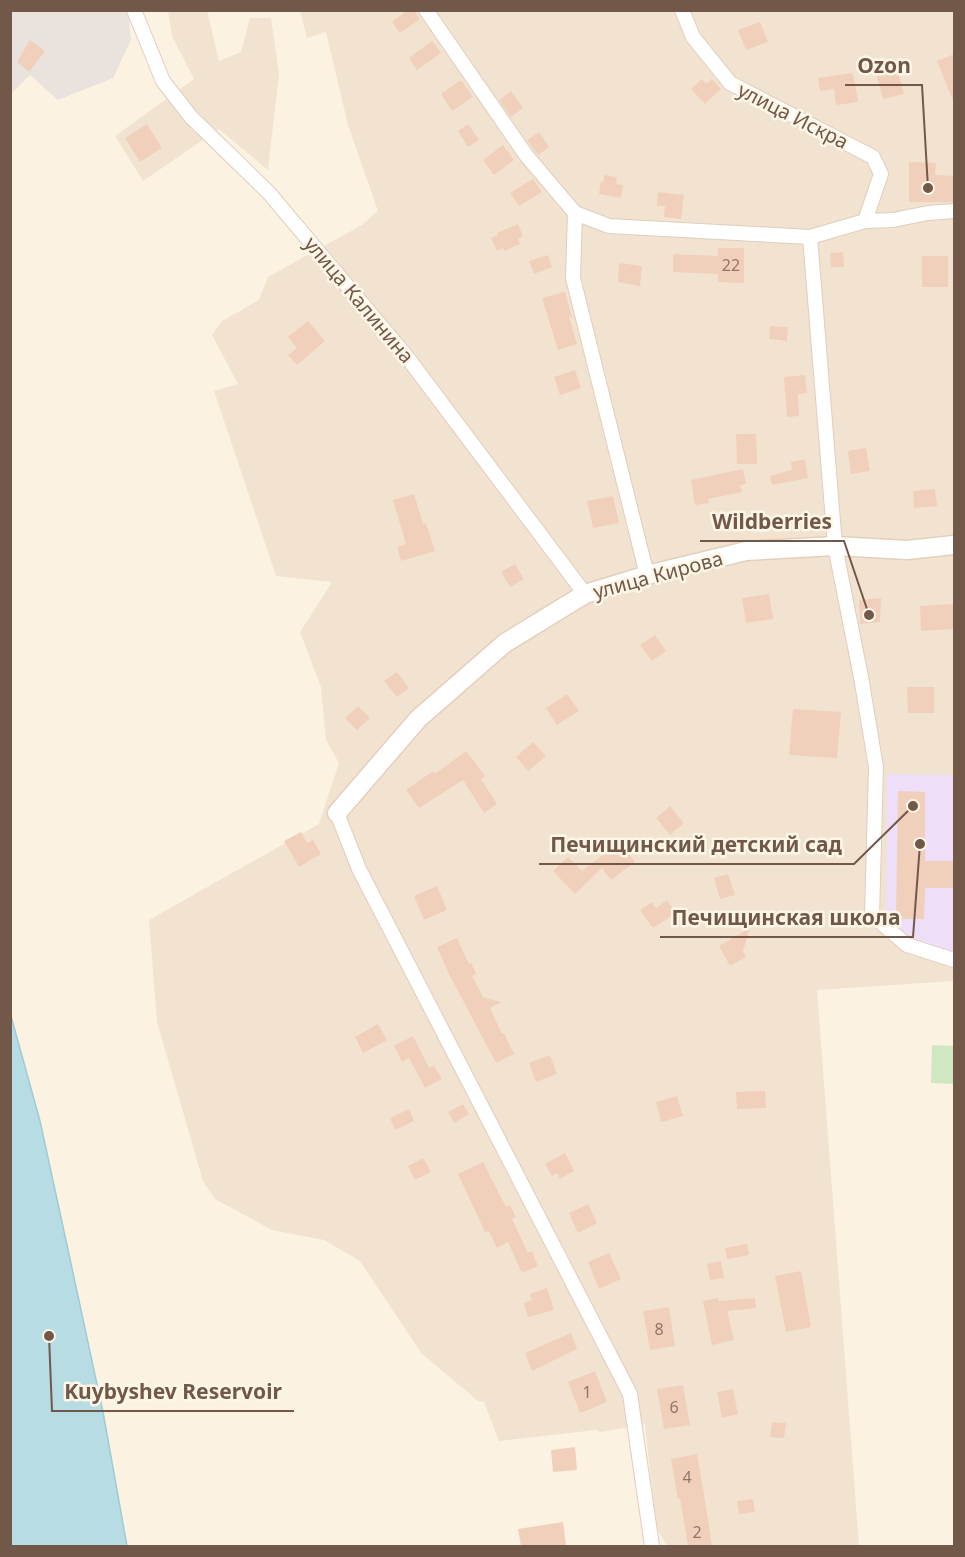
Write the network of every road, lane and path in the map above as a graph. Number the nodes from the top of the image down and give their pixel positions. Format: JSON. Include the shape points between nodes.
{"nodes":[{"id":1,"x":134,"y":10,"type":"edge"},
{"id":2,"x":426,"y":10,"type":"edge"},
{"id":3,"x":682,"y":10,"type":"edge"},
{"id":4,"x":954,"y":211,"type":"edge"},
{"id":5,"x":575,"y":213,"type":"junction"},
{"id":6,"x":865,"y":221,"type":"junction"},
{"id":7,"x":810,"y":237,"type":"junction"},
{"id":8,"x":954,"y":544,"type":"edge"},
{"id":9,"x":835,"y":546,"type":"junction"},
{"id":10,"x":647,"y":575,"type":"junction"},
{"id":11,"x":585,"y":594,"type":"junction"},
{"id":12,"x":337,"y":813,"type":"joint"},
{"id":13,"x":954,"y":960,"type":"edge"},
{"id":14,"x":652,"y":1546,"type":"edge"}],
"edges":[{"from":1,"to":11,"type":"street","name":"улица Калинина","via":[[163,81],[191,117],[268,193],[407,357]]},
{"from":2,"to":5,"type":"street","via":[[526,155]]},
{"from":3,"to":6,"type":"street","name":"улица Искра","via":[[693,37],[730,83],[873,157],[881,174]]},
{"from":4,"to":6,"type":"street"},
{"from":5,"to":7,"type":"street","via":[[609,226]]},
{"from":5,"to":10,"type":"street","via":[[573,278]]},
{"from":6,"to":7,"type":"street"},
{"from":7,"to":9,"type":"street"},
{"from":8,"to":9,"type":"street","name":"улица Кирова","via":[[906,550]]},
{"from":9,"to":10,"type":"street","name":"улица Кирова","via":[[746,551]]},
{"from":9,"to":13,"type":"street","via":[[876,767],[872,915],[907,945]]},
{"from":10,"to":11,"type":"street","name":"улица Кирова"},
{"from":11,"to":12,"type":"street","name":"улица Кирова","via":[[506,643],[418,719]]},
{"from":12,"to":14,"type":"street","via":[[359,869],[630,1394]]}]}
